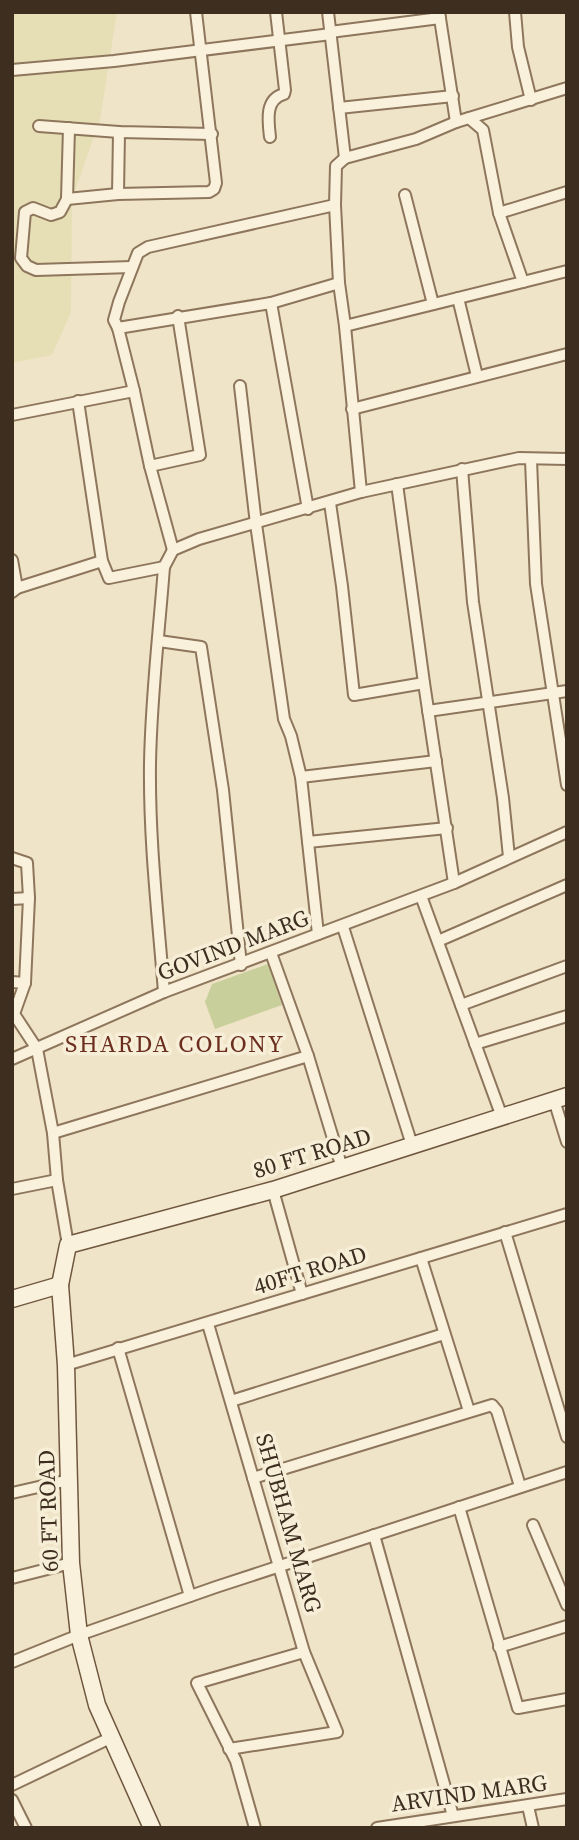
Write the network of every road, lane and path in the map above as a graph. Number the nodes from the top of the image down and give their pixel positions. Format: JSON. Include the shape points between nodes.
{"nodes":[{"id":1,"x":196,"y":12,"type":"edge"},
{"id":2,"x":276,"y":12,"type":"edge"},
{"id":3,"x":328,"y":12,"type":"edge"},
{"id":4,"x":515,"y":12,"type":"edge"},
{"id":5,"x":440,"y":15,"type":"edge"},
{"id":6,"x":330,"y":33,"type":"junction"},
{"id":7,"x":280,"y":40,"type":"junction"},
{"id":8,"x":200,"y":51,"type":"junction"},
{"id":9,"x":12,"y":70,"type":"edge"},
{"id":10,"x":567,"y":88,"type":"edge"},
{"id":11,"x":453,"y":96,"type":"junction"},
{"id":12,"x":531,"y":100,"type":"junction"},
{"id":13,"x":340,"y":108,"type":"junction"},
{"id":14,"x":469,"y":118,"type":"junction"},
{"id":15,"x":456,"y":121,"type":"junction"},
{"id":16,"x":39,"y":126,"type":"dead end"},
{"id":17,"x":69,"y":128,"type":"junction"},
{"id":18,"x":120,"y":132,"type":"junction"},
{"id":19,"x":212,"y":134,"type":"junction"},
{"id":20,"x":270,"y":137,"type":"dead end"},
{"id":21,"x":345,"y":158,"type":"junction"},
{"id":22,"x":567,"y":192,"type":"edge"},
{"id":23,"x":118,"y":194,"type":"junction"},
{"id":24,"x":405,"y":195,"type":"dead end"},
{"id":25,"x":67,"y":199,"type":"junction"},
{"id":26,"x":335,"y":205,"type":"junction"},
{"id":27,"x":499,"y":213,"type":"junction"},
{"id":28,"x":132,"y":267,"type":"junction"},
{"id":29,"x":567,"y":271,"type":"edge"},
{"id":30,"x":523,"y":282,"type":"junction"},
{"id":31,"x":338,"y":283,"type":"junction"},
{"id":32,"x":458,"y":298,"type":"junction"},
{"id":33,"x":271,"y":303,"type":"junction"},
{"id":34,"x":433,"y":304,"type":"junction"},
{"id":35,"x":178,"y":316,"type":"junction"},
{"id":36,"x":345,"y":326,"type":"junction"},
{"id":37,"x":118,"y":328,"type":"junction"},
{"id":38,"x":567,"y":354,"type":"edge"},
{"id":39,"x":477,"y":376,"type":"junction"},
{"id":40,"x":240,"y":386,"type":"dead end"},
{"id":41,"x":134,"y":391,"type":"junction"},
{"id":42,"x":78,"y":401,"type":"junction"},
{"id":43,"x":352,"y":409,"type":"junction"},
{"id":44,"x":12,"y":415,"type":"edge"},
{"id":45,"x":567,"y":458,"type":"edge"},
{"id":46,"x":531,"y":460,"type":"junction"},
{"id":47,"x":150,"y":466,"type":"junction"},
{"id":48,"x":462,"y":469,"type":"junction"},
{"id":49,"x":397,"y":484,"type":"junction"},
{"id":50,"x":361,"y":492,"type":"junction"},
{"id":51,"x":330,"y":503,"type":"junction"},
{"id":52,"x":308,"y":509,"type":"junction"},
{"id":53,"x":256,"y":524,"type":"junction"},
{"id":54,"x":173,"y":550,"type":"junction"},
{"id":55,"x":12,"y":559,"type":"edge"},
{"id":56,"x":102,"y":561,"type":"junction"},
{"id":57,"x":163,"y":567,"type":"junction"},
{"id":58,"x":15,"y":590,"type":"edge"},
{"id":59,"x":159,"y":640,"type":"junction"},
{"id":60,"x":424,"y":684,"type":"junction"},
{"id":61,"x":567,"y":691,"type":"edge"},
{"id":62,"x":552,"y":694,"type":"junction"},
{"id":63,"x":488,"y":702,"type":"junction"},
{"id":64,"x":428,"y":711,"type":"junction"},
{"id":65,"x":436,"y":761,"type":"junction"},
{"id":66,"x":301,"y":777,"type":"junction"},
{"id":67,"x":567,"y":785,"type":"edge"},
{"id":68,"x":447,"y":828,"type":"junction"},
{"id":69,"x":567,"y":832,"type":"edge"},
{"id":70,"x":308,"y":842,"type":"junction"},
{"id":71,"x":509,"y":857,"type":"junction"},
{"id":72,"x":12,"y":858,"type":"edge"},
{"id":73,"x":454,"y":883,"type":"junction"},
{"id":74,"x":566,"y":890,"type":"edge"},
{"id":75,"x":421,"y":896,"type":"junction"},
{"id":76,"x":29,"y":898,"type":"junction"},
{"id":77,"x":12,"y":899,"type":"edge"},
{"id":78,"x":343,"y":927,"type":"junction"},
{"id":79,"x":318,"y":934,"type":"junction"},
{"id":80,"x":438,"y":941,"type":"junction"},
{"id":81,"x":271,"y":953,"type":"junction"},
{"id":82,"x":242,"y":965,"type":"junction"},
{"id":83,"x":567,"y":966,"type":"edge"},
{"id":84,"x":12,"y":982,"type":"edge"},
{"id":85,"x":25,"y":983,"type":"junction"},
{"id":86,"x":164,"y":992,"type":"junction"},
{"id":87,"x":461,"y":1005,"type":"junction"},
{"id":88,"x":567,"y":1016,"type":"edge"},
{"id":89,"x":13,"y":1017,"type":"edge"},
{"id":90,"x":475,"y":1044,"type":"junction"},
{"id":91,"x":37,"y":1049,"type":"junction"},
{"id":92,"x":309,"y":1056,"type":"junction"},
{"id":93,"x":12,"y":1059,"type":"edge"},
{"id":94,"x":561,"y":1098,"type":"edge"},
{"id":95,"x":502,"y":1117,"type":"junction"},
{"id":96,"x":53,"y":1133,"type":"junction"},
{"id":97,"x":567,"y":1142,"type":"edge"},
{"id":98,"x":412,"y":1145,"type":"junction"},
{"id":99,"x":342,"y":1168,"type":"junction"},
{"id":100,"x":57,"y":1180,"type":"junction"},
{"id":101,"x":13,"y":1186,"type":"edge"},
{"id":102,"x":273,"y":1190,"type":"junction"},
{"id":103,"x":567,"y":1214,"type":"edge"},
{"id":104,"x":505,"y":1232,"type":"junction"},
{"id":105,"x":68,"y":1245,"type":"junction"},
{"id":106,"x":421,"y":1258,"type":"junction"},
{"id":107,"x":60,"y":1285,"type":"junction"},
{"id":108,"x":302,"y":1294,"type":"junction"},
{"id":109,"x":12,"y":1298,"type":"edge"},
{"id":110,"x":208,"y":1324,"type":"junction"},
{"id":111,"x":444,"y":1334,"type":"junction"},
{"id":112,"x":118,"y":1348,"type":"junction"},
{"id":113,"x":66,"y":1365,"type":"junction"},
{"id":114,"x":231,"y":1401,"type":"junction"},
{"id":115,"x":469,"y":1411,"type":"junction"},
{"id":116,"x":567,"y":1437,"type":"edge"},
{"id":117,"x":567,"y":1472,"type":"edge"},
{"id":118,"x":254,"y":1478,"type":"junction"},
{"id":119,"x":69,"y":1480,"type":"junction"},
{"id":120,"x":520,"y":1486,"type":"junction"},
{"id":121,"x":12,"y":1493,"type":"edge"},
{"id":122,"x":459,"y":1507,"type":"junction"},
{"id":123,"x":533,"y":1525,"type":"dead end"},
{"id":124,"x":374,"y":1535,"type":"junction"},
{"id":125,"x":71,"y":1563,"type":"junction"},
{"id":126,"x":280,"y":1566,"type":"junction"},
{"id":127,"x":12,"y":1578,"type":"edge"},
{"id":128,"x":190,"y":1596,"type":"junction"},
{"id":129,"x":567,"y":1605,"type":"edge"},
{"id":130,"x":567,"y":1626,"type":"edge"},
{"id":131,"x":79,"y":1635,"type":"junction"},
{"id":132,"x":499,"y":1647,"type":"junction"},
{"id":133,"x":304,"y":1652,"type":"junction"},
{"id":134,"x":12,"y":1662,"type":"edge"},
{"id":135,"x":567,"y":1699,"type":"edge"},
{"id":136,"x":110,"y":1738,"type":"junction"},
{"id":137,"x":229,"y":1749,"type":"junction"},
{"id":138,"x":12,"y":1784,"type":"edge"},
{"id":139,"x":567,"y":1799,"type":"edge"},
{"id":140,"x":12,"y":1800,"type":"edge"},
{"id":141,"x":528,"y":1805,"type":"junction"},
{"id":142,"x":453,"y":1816,"type":"junction"},
{"id":143,"x":26,"y":1828,"type":"edge"},
{"id":144,"x":152,"y":1828,"type":"edge"},
{"id":145,"x":255,"y":1828,"type":"edge"},
{"id":146,"x":377,"y":1828,"type":"edge"},
{"id":147,"x":533,"y":1828,"type":"edge"}],
"edges":[{"from":1,"to":8,"type":"street"},
{"from":2,"to":7,"type":"street"},
{"from":3,"to":6,"type":"street"},
{"from":4,"to":12,"type":"street"},
{"from":5,"to":6,"type":"street"},
{"from":5,"to":11,"type":"street"},
{"from":6,"to":7,"type":"street"},
{"from":6,"to":13,"type":"street"},
{"from":7,"to":8,"type":"street"},
{"from":7,"to":20,"type":"street","via":[[285,90],[271,102]]},
{"from":8,"to":9,"type":"street"},
{"from":8,"to":19,"type":"street"},
{"from":10,"to":12,"type":"street"},
{"from":11,"to":13,"type":"street"},
{"from":11,"to":15,"type":"street"},
{"from":12,"to":14,"type":"street"},
{"from":13,"to":21,"type":"street"},
{"from":14,"to":15,"type":"street"},
{"from":14,"to":27,"type":"street","via":[[483,131]]},
{"from":15,"to":21,"type":"street","via":[[416,139]]},
{"from":16,"to":17,"type":"street"},
{"from":17,"to":18,"type":"street"},
{"from":17,"to":25,"type":"street"},
{"from":18,"to":19,"type":"street"},
{"from":18,"to":23,"type":"street"},
{"from":19,"to":23,"type":"street","via":[[214,190]]},
{"from":21,"to":26,"type":"street","via":[[336,166]]},
{"from":22,"to":27,"type":"street"},
{"from":23,"to":25,"type":"street"},
{"from":24,"to":34,"type":"street"},
{"from":25,"to":28,"type":"street","via":[[60,212],[51,215],[33,208],[25,212],[23,262],[36,270]]},
{"from":26,"to":28,"type":"street","via":[[148,247],[138,253]]},
{"from":26,"to":31,"type":"street"},
{"from":27,"to":30,"type":"street"},
{"from":28,"to":37,"type":"street","via":[[114,320]]},
{"from":29,"to":30,"type":"street"},
{"from":30,"to":32,"type":"street"},
{"from":31,"to":33,"type":"street"},
{"from":31,"to":36,"type":"street"},
{"from":32,"to":34,"type":"street"},
{"from":32,"to":39,"type":"street"},
{"from":33,"to":35,"type":"street"},
{"from":33,"to":52,"type":"street"},
{"from":34,"to":36,"type":"street"},
{"from":35,"to":37,"type":"street"},
{"from":35,"to":47,"type":"street","via":[[200,455]]},
{"from":36,"to":43,"type":"street"},
{"from":37,"to":41,"type":"street"},
{"from":38,"to":39,"type":"street"},
{"from":39,"to":43,"type":"street"},
{"from":40,"to":53,"type":"street"},
{"from":41,"to":42,"type":"street"},
{"from":41,"to":47,"type":"street"},
{"from":42,"to":44,"type":"street"},
{"from":42,"to":56,"type":"street"},
{"from":43,"to":50,"type":"street"},
{"from":45,"to":46,"type":"street"},
{"from":46,"to":48,"type":"street","via":[[519,458]]},
{"from":46,"to":62,"type":"street","via":[[536,584]]},
{"from":47,"to":54,"type":"street"},
{"from":48,"to":49,"type":"street"},
{"from":48,"to":63,"type":"street","via":[[473,602]]},
{"from":49,"to":50,"type":"street"},
{"from":49,"to":60,"type":"street"},
{"from":50,"to":51,"type":"street"},
{"from":51,"to":52,"type":"street"},
{"from":51,"to":60,"type":"street","via":[[354,695]]},
{"from":52,"to":53,"type":"street"},
{"from":53,"to":54,"type":"street"},
{"from":53,"to":66,"type":"street","via":[[284,719]]},
{"from":54,"to":57,"type":"street"},
{"from":55,"to":58,"type":"street"},
{"from":56,"to":57,"type":"street","via":[[109,578]]},
{"from":56,"to":58,"type":"street"},
{"from":57,"to":59,"type":"street"},
{"from":59,"to":82,"type":"street","via":[[201,647],[223,790]]},
{"from":59,"to":86,"type":"street","via":[[150,768]]},
{"from":60,"to":64,"type":"street"},
{"from":61,"to":62,"type":"street"},
{"from":62,"to":63,"type":"street"},
{"from":62,"to":67,"type":"street"},
{"from":63,"to":64,"type":"street"},
{"from":63,"to":71,"type":"street"},
{"from":64,"to":65,"type":"street"},
{"from":65,"to":66,"type":"street"},
{"from":65,"to":68,"type":"street"},
{"from":66,"to":70,"type":"street"},
{"from":68,"to":70,"type":"street"},
{"from":68,"to":73,"type":"street"},
{"from":69,"to":71,"type":"street","name":"GOVIND MARG"},
{"from":70,"to":79,"type":"street"},
{"from":71,"to":73,"type":"street","name":"GOVIND MARG"},
{"from":72,"to":76,"type":"street","via":[[27,863]]},
{"from":73,"to":75,"type":"street","name":"GOVIND MARG"},
{"from":74,"to":80,"type":"street"},
{"from":75,"to":78,"type":"street","name":"GOVIND MARG"},
{"from":75,"to":80,"type":"street"},
{"from":76,"to":77,"type":"street"},
{"from":76,"to":85,"type":"street"},
{"from":78,"to":79,"type":"street","name":"GOVIND MARG"},
{"from":78,"to":98,"type":"street"},
{"from":79,"to":81,"type":"street","name":"GOVIND MARG"},
{"from":80,"to":87,"type":"street"},
{"from":81,"to":82,"type":"street","name":"GOVIND MARG"},
{"from":81,"to":92,"type":"street"},
{"from":82,"to":86,"type":"street","name":"GOVIND MARG"},
{"from":83,"to":87,"type":"street"},
{"from":84,"to":85,"type":"street"},
{"from":85,"to":89,"type":"street"},
{"from":86,"to":91,"type":"street","name":"GOVIND MARG"},
{"from":87,"to":90,"type":"street"},
{"from":88,"to":90,"type":"street"},
{"from":89,"to":91,"type":"street"},
{"from":90,"to":95,"type":"street"},
{"from":91,"to":93,"type":"street","name":"GOVIND MARG"},
{"from":91,"to":96,"type":"street"},
{"from":92,"to":96,"type":"street"},
{"from":92,"to":99,"type":"street"},
{"from":94,"to":95,"type":"street","name":"80 FT ROAD"},
{"from":94,"to":97,"type":"street"},
{"from":95,"to":98,"type":"street","name":"80 FT ROAD"},
{"from":96,"to":100,"type":"street"},
{"from":98,"to":99,"type":"street","name":"80 FT ROAD"},
{"from":99,"to":102,"type":"street","name":"80 FT ROAD"},
{"from":100,"to":101,"type":"street"},
{"from":100,"to":105,"type":"street","name":"60 FT ROAD"},
{"from":102,"to":105,"type":"street","name":"80 FT ROAD"},
{"from":102,"to":108,"type":"street"},
{"from":103,"to":104,"type":"street","name":"40FT ROAD"},
{"from":104,"to":106,"type":"street","name":"40FT ROAD"},
{"from":104,"to":116,"type":"street"},
{"from":105,"to":107,"type":"street","name":"60 FT ROAD"},
{"from":106,"to":108,"type":"street","name":"40FT ROAD"},
{"from":106,"to":111,"type":"street"},
{"from":107,"to":109,"type":"street"},
{"from":107,"to":113,"type":"street","name":"60 FT ROAD"},
{"from":108,"to":110,"type":"street","name":"40FT ROAD"},
{"from":110,"to":112,"type":"street","name":"40FT ROAD"},
{"from":110,"to":114,"type":"street","name":"SHUBHAM MARG"},
{"from":111,"to":114,"type":"street"},
{"from":111,"to":115,"type":"street"},
{"from":112,"to":113,"type":"street","name":"40FT ROAD"},
{"from":112,"to":128,"type":"street"},
{"from":113,"to":119,"type":"street","name":"60 FT ROAD"},
{"from":114,"to":118,"type":"street","name":"SHUBHAM MARG"},
{"from":115,"to":118,"type":"street"},
{"from":115,"to":120,"type":"street","via":[[495,1407]]},
{"from":117,"to":120,"type":"street"},
{"from":118,"to":126,"type":"street","name":"SHUBHAM MARG"},
{"from":119,"to":121,"type":"street"},
{"from":119,"to":125,"type":"street","name":"60 FT ROAD"},
{"from":120,"to":122,"type":"street"},
{"from":122,"to":124,"type":"street"},
{"from":122,"to":132,"type":"street"},
{"from":123,"to":129,"type":"street"},
{"from":124,"to":126,"type":"street"},
{"from":124,"to":142,"type":"street"},
{"from":125,"to":127,"type":"street"},
{"from":125,"to":131,"type":"street","name":"60 FT ROAD"},
{"from":126,"to":128,"type":"street"},
{"from":126,"to":133,"type":"street","name":"SHUBHAM MARG"},
{"from":128,"to":131,"type":"street"},
{"from":130,"to":132,"type":"street"},
{"from":131,"to":134,"type":"street"},
{"from":131,"to":136,"type":"street","name":"60 FT ROAD"},
{"from":132,"to":135,"type":"street","via":[[518,1708]]},
{"from":133,"to":137,"type":"street","via":[[197,1683]]},
{"from":133,"to":137,"type":"street","name":"SHUBHAM MARG","via":[[337,1732]]},
{"from":136,"to":138,"type":"street"},
{"from":136,"to":144,"type":"street","name":"60 FT ROAD"},
{"from":137,"to":145,"type":"street"},
{"from":139,"to":141,"type":"street","name":"ARVIND MARG"},
{"from":140,"to":143,"type":"street"},
{"from":141,"to":142,"type":"street","name":"ARVIND MARG"},
{"from":141,"to":147,"type":"street"},
{"from":142,"to":146,"type":"street","name":"ARVIND MARG"}]}
